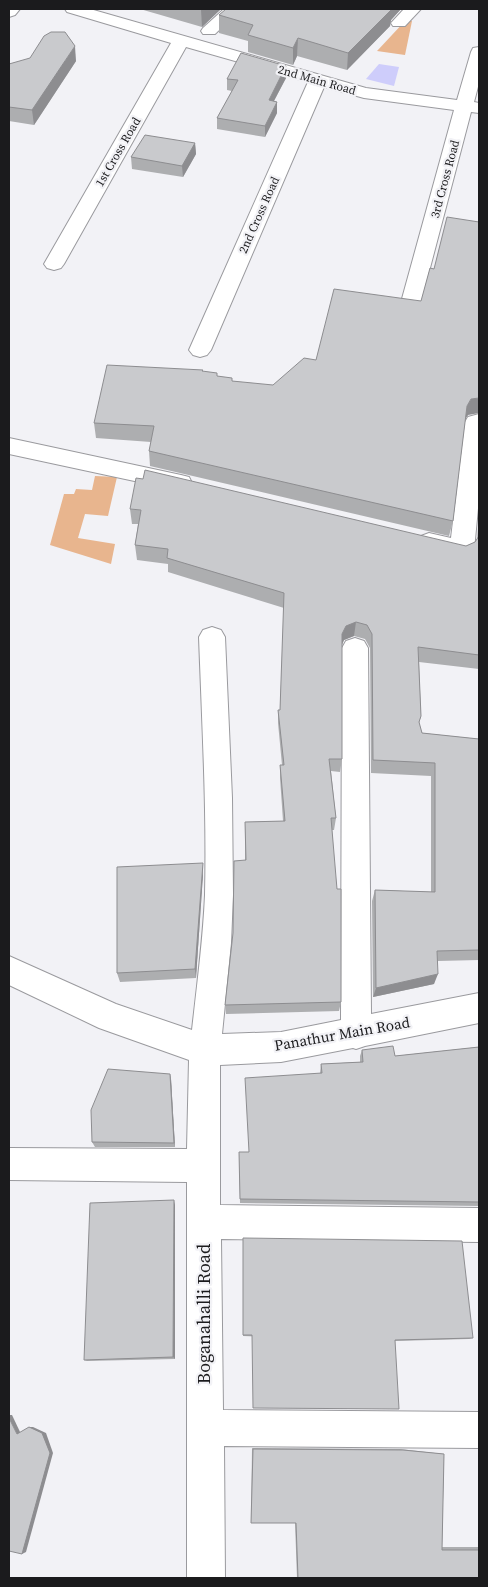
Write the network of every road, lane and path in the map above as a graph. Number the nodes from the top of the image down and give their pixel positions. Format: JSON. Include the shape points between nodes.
{"nodes":[{"id":1,"x":12,"y":9,"type":"edge"},
{"id":2,"x":73,"y":9,"type":"edge"},
{"id":3,"x":233,"y":9,"type":"edge"},
{"id":4,"x":413,"y":9,"type":"edge"},
{"id":5,"x":9,"y":12,"type":"edge"},
{"id":6,"x":400,"y":23,"type":"dead end"},
{"id":7,"x":209,"y":31,"type":"dead end"},
{"id":8,"x":181,"y":40,"type":"junction"},
{"id":9,"x":479,"y":52,"type":"edge"},
{"id":10,"x":318,"y":80,"type":"junction"},
{"id":11,"x":472,"y":108,"type":"edge"},
{"id":12,"x":54,"y":264,"type":"dead end"},
{"id":13,"x":410,"y":306,"type":"edge"},
{"id":14,"x":200,"y":350,"type":"dead end"},
{"id":15,"x":479,"y":422,"type":"edge"},
{"id":16,"x":9,"y":446,"type":"edge"},
{"id":17,"x":205,"y":489,"type":"edge"},
{"id":18,"x":405,"y":536,"type":"edge"},
{"id":19,"x":212,"y":637,"type":"dead end"},
{"id":20,"x":355,"y":648,"type":"dead end"},
{"id":21,"x":9,"y":970,"type":"edge"},
{"id":22,"x":479,"y":1008,"type":"edge"},
{"id":23,"x":356,"y":1034,"type":"junction"},
{"id":24,"x":204,"y":1050,"type":"junction"},
{"id":25,"x":9,"y":1164,"type":"edge"},
{"id":26,"x":204,"y":1166,"type":"junction"},
{"id":27,"x":204,"y":1222,"type":"junction"},
{"id":28,"x":479,"y":1225,"type":"edge"},
{"id":29,"x":205,"y":1428,"type":"junction"},
{"id":30,"x":479,"y":1430,"type":"edge"},
{"id":31,"x":206,"y":1578,"type":"edge"}],
"edges":[{"from":1,"to":5,"type":"street"},
{"from":2,"to":8,"type":"street","name":"2nd Main Road"},
{"from":3,"to":7,"type":"street"},
{"from":4,"to":6,"type":"street"},
{"from":8,"to":10,"type":"street","name":"2nd Main Road"},
{"from":8,"to":12,"type":"street","name":"1st Cross Road"},
{"from":9,"to":11,"type":"street","name":"3rd Cross Road"},
{"from":10,"to":11,"type":"street","name":"2nd Main Road","via":[[364,93]]},
{"from":10,"to":14,"type":"street","name":"2nd Cross Road"},
{"from":11,"to":13,"type":"street","name":"3rd Cross Road"},
{"from":15,"to":18,"type":"street","via":[[476,422],[462,550]]},
{"from":16,"to":17,"type":"street"},
{"from":19,"to":24,"type":"street","name":"Boganahalli Road","via":[[219,895],[216,959]]},
{"from":20,"to":23,"type":"street"},
{"from":21,"to":24,"type":"street","name":"Panathur Main Road","via":[[110,1017]]},
{"from":22,"to":23,"type":"street","name":"Panathur Main Road"},
{"from":23,"to":24,"type":"street","name":"Panathur Main Road","via":[[281,1047]]},
{"from":24,"to":26,"type":"street","name":"Boganahalli Road"},
{"from":25,"to":26,"type":"street"},
{"from":26,"to":27,"type":"street","name":"Boganahalli Road"},
{"from":27,"to":28,"type":"street"},
{"from":27,"to":29,"type":"street","name":"Boganahalli Road"},
{"from":29,"to":30,"type":"street"},
{"from":29,"to":31,"type":"street","name":"Boganahalli Road"}]}
